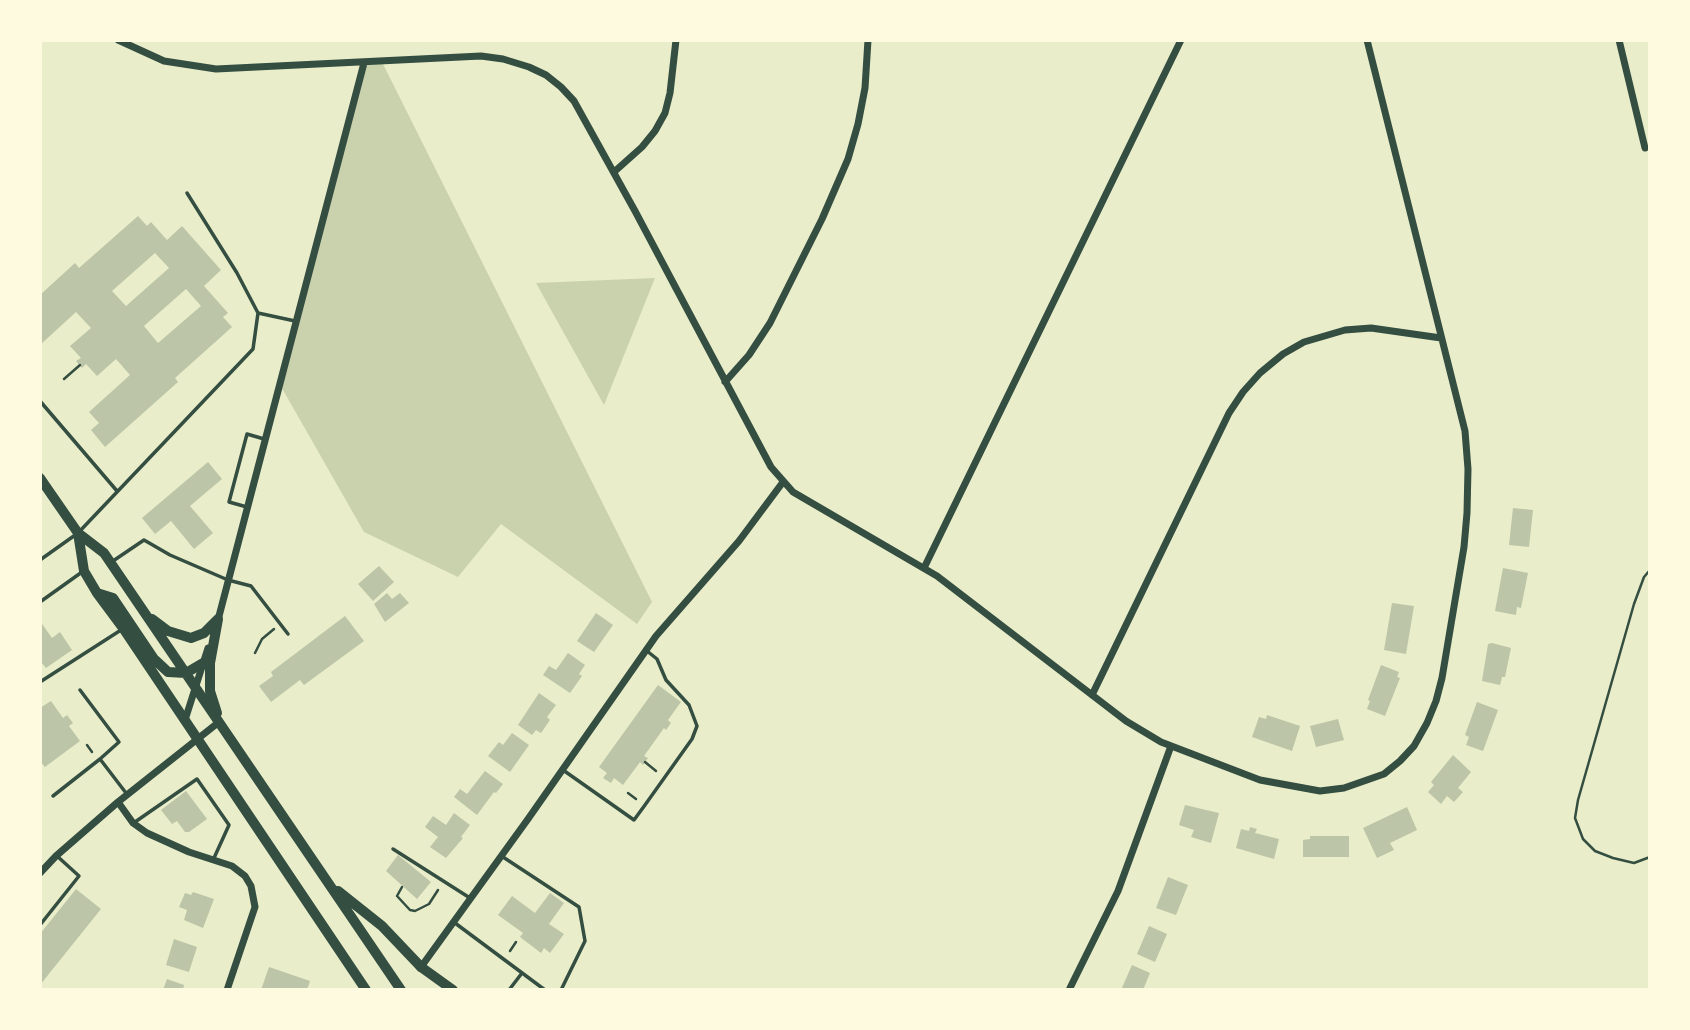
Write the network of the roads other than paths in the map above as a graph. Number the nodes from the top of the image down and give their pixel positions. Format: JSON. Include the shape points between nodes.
{"nodes":[{"id":1,"x":118,"y":40,"type":"edge"},
{"id":2,"x":676,"y":40,"type":"edge"},
{"id":3,"x":868,"y":40,"type":"edge"},
{"id":4,"x":1181,"y":40,"type":"edge"},
{"id":5,"x":1367,"y":40,"type":"edge"},
{"id":6,"x":1619,"y":40,"type":"edge"},
{"id":7,"x":364,"y":62,"type":"junction"},
{"id":8,"x":1645,"y":148,"type":"dead end"},
{"id":9,"x":614,"y":172,"type":"junction"},
{"id":10,"x":187,"y":193,"type":"dead end"},
{"id":11,"x":258,"y":313,"type":"junction"},
{"id":12,"x":296,"y":321,"type":"junction"},
{"id":13,"x":1441,"y":338,"type":"junction"},
{"id":14,"x":725,"y":382,"type":"junction"},
{"id":15,"x":40,"y":401,"type":"edge"},
{"id":16,"x":264,"y":439,"type":"junction"},
{"id":17,"x":40,"y":478,"type":"edge"},
{"id":18,"x":783,"y":482,"type":"junction"},
{"id":19,"x":117,"y":491,"type":"junction"},
{"id":20,"x":247,"y":507,"type":"junction"},
{"id":21,"x":78,"y":533,"type":"junction"},
{"id":22,"x":40,"y":559,"type":"edge"},
{"id":23,"x":110,"y":563,"type":"junction"},
{"id":24,"x":924,"y":568,"type":"junction"},
{"id":25,"x":84,"y":571,"type":"junction"},
{"id":26,"x":228,"y":580,"type":"junction"},
{"id":27,"x":97,"y":593,"type":"junction"},
{"id":28,"x":40,"y":602,"type":"edge"},
{"id":29,"x":146,"y":615,"type":"junction"},
{"id":30,"x":218,"y":619,"type":"junction"},
{"id":31,"x":123,"y":628,"type":"junction"},
{"id":32,"x":288,"y":634,"type":"dead end"},
{"id":33,"x":646,"y":650,"type":"junction"},
{"id":34,"x":204,"y":663,"type":"junction"},
{"id":35,"x":186,"y":673,"type":"junction"},
{"id":36,"x":40,"y":682,"type":"edge"},
{"id":37,"x":196,"y":689,"type":"junction"},
{"id":38,"x":80,"y":690,"type":"dead end"},
{"id":39,"x":1092,"y":695,"type":"junction"},
{"id":40,"x":185,"y":721,"type":"junction"},
{"id":41,"x":219,"y":722,"type":"junction"},
{"id":42,"x":198,"y":741,"type":"junction"},
{"id":43,"x":1171,"y":746,"type":"junction"},
{"id":44,"x":100,"y":759,"type":"junction"},
{"id":45,"x":563,"y":770,"type":"junction"},
{"id":46,"x":128,"y":794,"type":"junction"},
{"id":47,"x":53,"y":796,"type":"dead end"},
{"id":48,"x":118,"y":802,"type":"junction"},
{"id":49,"x":133,"y":823,"type":"junction"},
{"id":50,"x":393,"y":849,"type":"dead end"},
{"id":51,"x":501,"y":855,"type":"junction"},
{"id":52,"x":56,"y":856,"type":"junction"},
{"id":53,"x":214,"y":860,"type":"junction"},
{"id":54,"x":40,"y":873,"type":"edge"},
{"id":55,"x":328,"y":883,"type":"junction"},
{"id":56,"x":470,"y":898,"type":"junction"},
{"id":57,"x":453,"y":921,"type":"junction"},
{"id":58,"x":40,"y":925,"type":"edge"},
{"id":59,"x":421,"y":967,"type":"junction"},
{"id":60,"x":522,"y":972,"type":"junction"},
{"id":61,"x":227,"y":990,"type":"edge"},
{"id":62,"x":366,"y":990,"type":"edge"},
{"id":63,"x":401,"y":990,"type":"edge"},
{"id":64,"x":453,"y":990,"type":"edge"},
{"id":65,"x":509,"y":990,"type":"edge"},
{"id":66,"x":545,"y":990,"type":"edge"},
{"id":67,"x":561,"y":990,"type":"edge"},
{"id":68,"x":1069,"y":990,"type":"edge"}],
"edges":[{"from":1,"to":7,"type":"street","via":[[164,61],[204,68]]},
{"from":2,"to":9,"type":"street","via":[[665,113],[642,147]]},
{"from":3,"to":14,"type":"street","via":[[865,89],[848,159],[771,323]]},
{"from":4,"to":24,"type":"street"},
{"from":5,"to":13,"type":"street"},
{"from":6,"to":8,"type":"street"},
{"from":7,"to":9,"type":"street","via":[[481,57],[529,66],[554,81],[574,101]]},
{"from":7,"to":12,"type":"street"},
{"from":9,"to":14,"type":"street"},
{"from":10,"to":11,"type":"lane"},
{"from":11,"to":12,"type":"lane"},
{"from":11,"to":19,"type":"lane","via":[[253,349]]},
{"from":12,"to":16,"type":"street"},
{"from":13,"to":39,"type":"street","via":[[1371,328],[1345,330],[1304,342],[1260,373],[1229,413]]},
{"from":13,"to":43,"type":"street","via":[[1465,432],[1467,513],[1442,678],[1414,746],[1384,774],[1320,791],[1260,780]]},
{"from":14,"to":18,"type":"street"},
{"from":15,"to":19,"type":"lane"},
{"from":16,"to":20,"type":"street"},
{"from":16,"to":20,"type":"lane","via":[[247,434],[229,502]]},
{"from":17,"to":21,"type":"main road"},
{"from":18,"to":24,"type":"street"},
{"from":18,"to":33,"type":"street"},
{"from":19,"to":21,"type":"lane"},
{"from":20,"to":26,"type":"street"},
{"from":21,"to":22,"type":"lane"},
{"from":21,"to":23,"type":"main road"},
{"from":21,"to":25,"type":"main road"},
{"from":23,"to":26,"type":"lane","via":[[144,540]]},
{"from":23,"to":29,"type":"main road"},
{"from":24,"to":39,"type":"street"},
{"from":25,"to":27,"type":"main road"},
{"from":25,"to":28,"type":"lane"},
{"from":26,"to":30,"type":"street"},
{"from":26,"to":32,"type":"lane","via":[[251,586]]},
{"from":27,"to":31,"type":"main road"},
{"from":27,"to":35,"type":"main road","via":[[113,598],[161,666],[174,674]]},
{"from":29,"to":30,"type":"main road","via":[[168,631],[191,638]]},
{"from":29,"to":35,"type":"main road"},
{"from":30,"to":34,"type":"street"},
{"from":30,"to":41,"type":"main road","via":[[210,691]]},
{"from":31,"to":36,"type":"lane"},
{"from":31,"to":40,"type":"main road"},
{"from":33,"to":45,"type":"street"},
{"from":33,"to":45,"type":"lane","via":[[689,705],[697,726],[692,738],[634,820]]},
{"from":34,"to":35,"type":"main road"},
{"from":34,"to":37,"type":"street"},
{"from":35,"to":37,"type":"main road"},
{"from":37,"to":40,"type":"street"},
{"from":37,"to":41,"type":"main road"},
{"from":38,"to":44,"type":"lane","via":[[119,742]]},
{"from":39,"to":43,"type":"street"},
{"from":40,"to":42,"type":"main road"},
{"from":41,"to":42,"type":"street"},
{"from":41,"to":55,"type":"main road"},
{"from":42,"to":46,"type":"street"},
{"from":42,"to":62,"type":"main road"},
{"from":43,"to":68,"type":"street","via":[[1118,891]]},
{"from":44,"to":46,"type":"lane"},
{"from":44,"to":47,"type":"lane"},
{"from":45,"to":51,"type":"street"},
{"from":46,"to":48,"type":"street"},
{"from":48,"to":49,"type":"street"},
{"from":48,"to":52,"type":"street"},
{"from":49,"to":53,"type":"street","via":[[166,843]]},
{"from":49,"to":53,"type":"lane","via":[[197,779],[229,825]]},
{"from":50,"to":56,"type":"lane"},
{"from":51,"to":56,"type":"street"},
{"from":51,"to":67,"type":"lane","via":[[579,907],[584,941]]},
{"from":52,"to":54,"type":"street"},
{"from":52,"to":58,"type":"lane","via":[[79,876]]},
{"from":53,"to":61,"type":"street","via":[[245,876],[255,906]]},
{"from":55,"to":59,"type":"main road","via":[[382,926]]},
{"from":55,"to":63,"type":"main road"},
{"from":56,"to":57,"type":"street"},
{"from":57,"to":59,"type":"street"},
{"from":57,"to":60,"type":"lane"},
{"from":59,"to":64,"type":"main road"},
{"from":60,"to":65,"type":"lane"},
{"from":60,"to":66,"type":"lane"}]}
